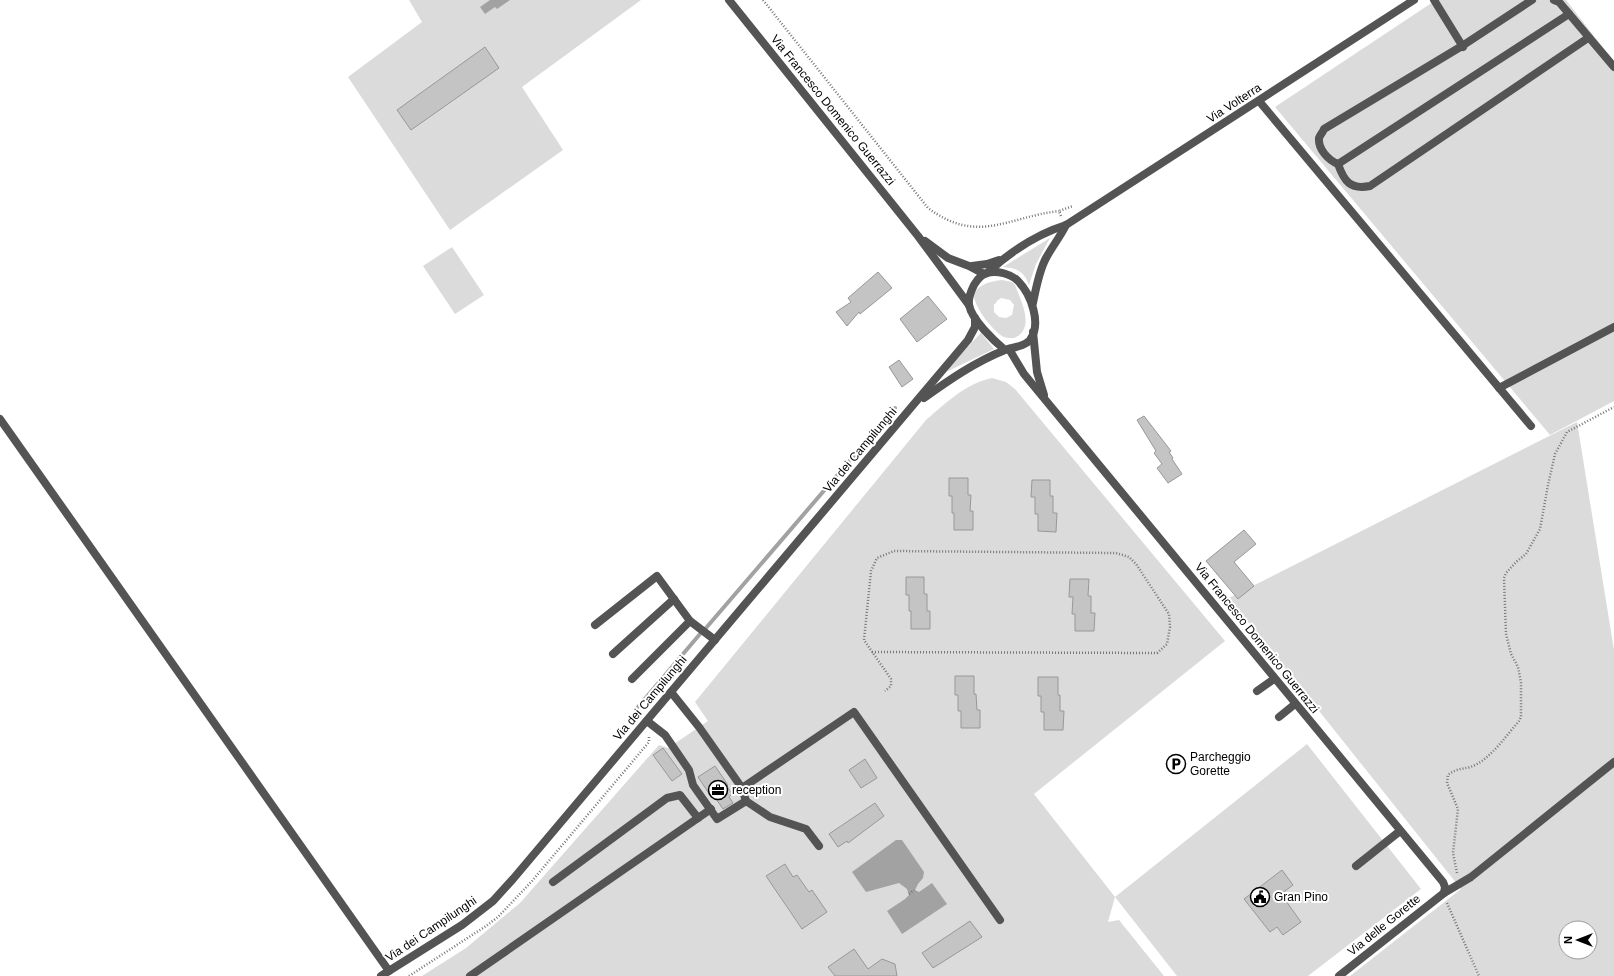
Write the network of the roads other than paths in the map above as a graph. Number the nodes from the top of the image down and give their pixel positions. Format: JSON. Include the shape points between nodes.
{"nodes":[{"id":1,"x":729,"y":0,"type":"edge"},
{"id":2,"x":1414,"y":0,"type":"edge"},
{"id":3,"x":1434,"y":0,"type":"edge"},
{"id":4,"x":1532,"y":0,"type":"edge"},
{"id":5,"x":1554,"y":0,"type":"edge"},
{"id":6,"x":1569,"y":14,"type":"junction"},
{"id":7,"x":1588,"y":38,"type":"junction"},
{"id":8,"x":1462,"y":46,"type":"junction"},
{"id":9,"x":1614,"y":67,"type":"edge"},
{"id":10,"x":1259,"y":101,"type":"junction"},
{"id":11,"x":1338,"y":164,"type":"junction"},
{"id":12,"x":1066,"y":225,"type":"junction"},
{"id":13,"x":918,"y":236,"type":"junction"},
{"id":14,"x":1002,"y":260,"type":"junction"},
{"id":15,"x":969,"y":266,"type":"junction"},
{"id":16,"x":986,"y":273,"type":"junction"},
{"id":17,"x":1033,"y":303,"type":"junction"},
{"id":18,"x":970,"y":306,"type":"junction"},
{"id":19,"x":975,"y":318,"type":"junction"},
{"id":20,"x":1614,"y":327,"type":"edge"},
{"id":21,"x":1033,"y":332,"type":"junction"},
{"id":22,"x":1007,"y":350,"type":"junction"},
{"id":23,"x":1499,"y":388,"type":"junction"},
{"id":24,"x":1046,"y":401,"type":"junction"},
{"id":25,"x":913,"y":406,"type":"junction"},
{"id":26,"x":0,"y":419,"type":"edge"},
{"id":27,"x":1531,"y":426,"type":"dead end"},
{"id":28,"x":674,"y":599,"type":"junction"},
{"id":29,"x":690,"y":621,"type":"junction"},
{"id":30,"x":595,"y":625,"type":"dead end"},
{"id":31,"x":715,"y":640,"type":"junction"},
{"id":32,"x":613,"y":654,"type":"dead end"},
{"id":33,"x":632,"y":679,"type":"dead end"},
{"id":34,"x":1274,"y":679,"type":"junction"},
{"id":35,"x":1257,"y":690,"type":"dead end"},
{"id":36,"x":671,"y":692,"type":"junction"},
{"id":37,"x":1295,"y":704,"type":"junction"},
{"id":38,"x":1279,"y":717,"type":"dead end"},
{"id":39,"x":647,"y":721,"type":"junction"},
{"id":40,"x":1614,"y":762,"type":"edge"},
{"id":41,"x":742,"y":788,"type":"junction"},
{"id":42,"x":746,"y":801,"type":"junction"},
{"id":43,"x":711,"y":809,"type":"junction"},
{"id":44,"x":698,"y":818,"type":"junction"},
{"id":45,"x":1400,"y":831,"type":"junction"},
{"id":46,"x":819,"y":846,"type":"dead end"},
{"id":47,"x":1356,"y":866,"type":"dead end"},
{"id":48,"x":553,"y":882,"type":"dead end"},
{"id":49,"x":1444,"y":893,"type":"junction"},
{"id":50,"x":1000,"y":920,"type":"dead end"},
{"id":51,"x":389,"y":971,"type":"junction"},
{"id":52,"x":381,"y":976,"type":"edge"},
{"id":53,"x":470,"y":976,"type":"edge"},
{"id":54,"x":1339,"y":976,"type":"edge"}],
"edges":[{"from":1,"to":13,"type":"street","name":"Via Francesco Domenico Guerrazzi"},
{"from":2,"to":10,"type":"street","name":"Via Volterra"},
{"from":3,"to":8,"type":"street"},
{"from":4,"to":8,"type":"street"},
{"from":5,"to":6,"type":"street"},
{"from":6,"to":7,"type":"street"},
{"from":6,"to":11,"type":"street"},
{"from":7,"to":9,"type":"street"},
{"from":7,"to":11,"type":"street","via":[[1370,186],[1362,188],[1347,182]]},
{"from":8,"to":11,"type":"street","via":[[1324,129],[1319,136],[1320,144],[1326,156]]},
{"from":10,"to":12,"type":"street","name":"Via Volterra"},
{"from":10,"to":23,"type":"street"},
{"from":12,"to":14,"type":"street","name":"Via Volterra","via":[[1050,230]]},
{"from":12,"to":17,"type":"street","name":"Via Volterra","via":[[1046,258]]},
{"from":13,"to":15,"type":"street","name":"Via Francesco Domenico Guerrazzi","via":[[948,258]]},
{"from":13,"to":18,"type":"street","name":"Via Francesco Domenico Guerrazzi"},
{"from":14,"to":15,"type":"street"},
{"from":14,"to":16,"type":"street","name":"Via Volterra"},
{"from":15,"to":16,"type":"street","name":"Via Francesco Domenico Guerrazzi"},
{"from":16,"to":17,"type":"street","via":[[999,272],[1018,280]]},
{"from":16,"to":18,"type":"street","via":[[975,283],[970,293]]},
{"from":17,"to":21,"type":"street"},
{"from":18,"to":19,"type":"street"},
{"from":19,"to":22,"type":"street","via":[[997,344]]},
{"from":19,"to":25,"type":"street","name":"Via dei Campilunghi","via":[[975,328],[968,340]]},
{"from":20,"to":23,"type":"street"},
{"from":21,"to":22,"type":"street","via":[[1030,340]]},
{"from":21,"to":24,"type":"street","name":"Via Francesco Domenico Guerrazzi","via":[[1037,372]]},
{"from":22,"to":24,"type":"street","name":"Via Francesco Domenico Guerrazzi"},
{"from":22,"to":25,"type":"street","name":"Via dei Campilunghi","via":[[952,378]]},
{"from":23,"to":27,"type":"street"},
{"from":24,"to":34,"type":"street","name":"Via Francesco Domenico Guerrazzi"},
{"from":25,"to":31,"type":"street","name":"Via dei Campilunghi"},
{"from":26,"to":51,"type":"street"},
{"from":28,"to":29,"type":"street"},
{"from":28,"to":30,"type":"street","via":[[657,576]]},
{"from":28,"to":32,"type":"street"},
{"from":29,"to":31,"type":"street"},
{"from":29,"to":33,"type":"street"},
{"from":31,"to":36,"type":"street","name":"Via dei Campilunghi"},
{"from":34,"to":35,"type":"street"},
{"from":34,"to":37,"type":"street","name":"Via Francesco Domenico Guerrazzi"},
{"from":36,"to":39,"type":"street","name":"Via dei Campilunghi"},
{"from":36,"to":41,"type":"street"},
{"from":37,"to":38,"type":"street"},
{"from":37,"to":45,"type":"street","name":"Via Francesco Domenico Guerrazzi"},
{"from":39,"to":43,"type":"street","via":[[665,735],[689,770],[693,785]]},
{"from":39,"to":51,"type":"street","name":"Via dei Campilunghi","via":[[493,901],[462,925]]},
{"from":40,"to":49,"type":"street","name":"Via delle Gorette","via":[[1471,877]]},
{"from":41,"to":42,"type":"street"},
{"from":41,"to":50,"type":"street","via":[[854,712]]},
{"from":42,"to":43,"type":"street","via":[[717,818]]},
{"from":42,"to":46,"type":"street","via":[[770,817],[806,829]]},
{"from":43,"to":44,"type":"street"},
{"from":44,"to":48,"type":"street","via":[[680,795],[667,798]]},
{"from":44,"to":53,"type":"street"},
{"from":45,"to":47,"type":"street"},
{"from":45,"to":49,"type":"street","name":"Via Francesco Domenico Guerrazzi","via":[[1443,882]]},
{"from":49,"to":54,"type":"street","name":"Via delle Gorette"},
{"from":51,"to":52,"type":"street","name":"Via dei Campilunghi"}]}
